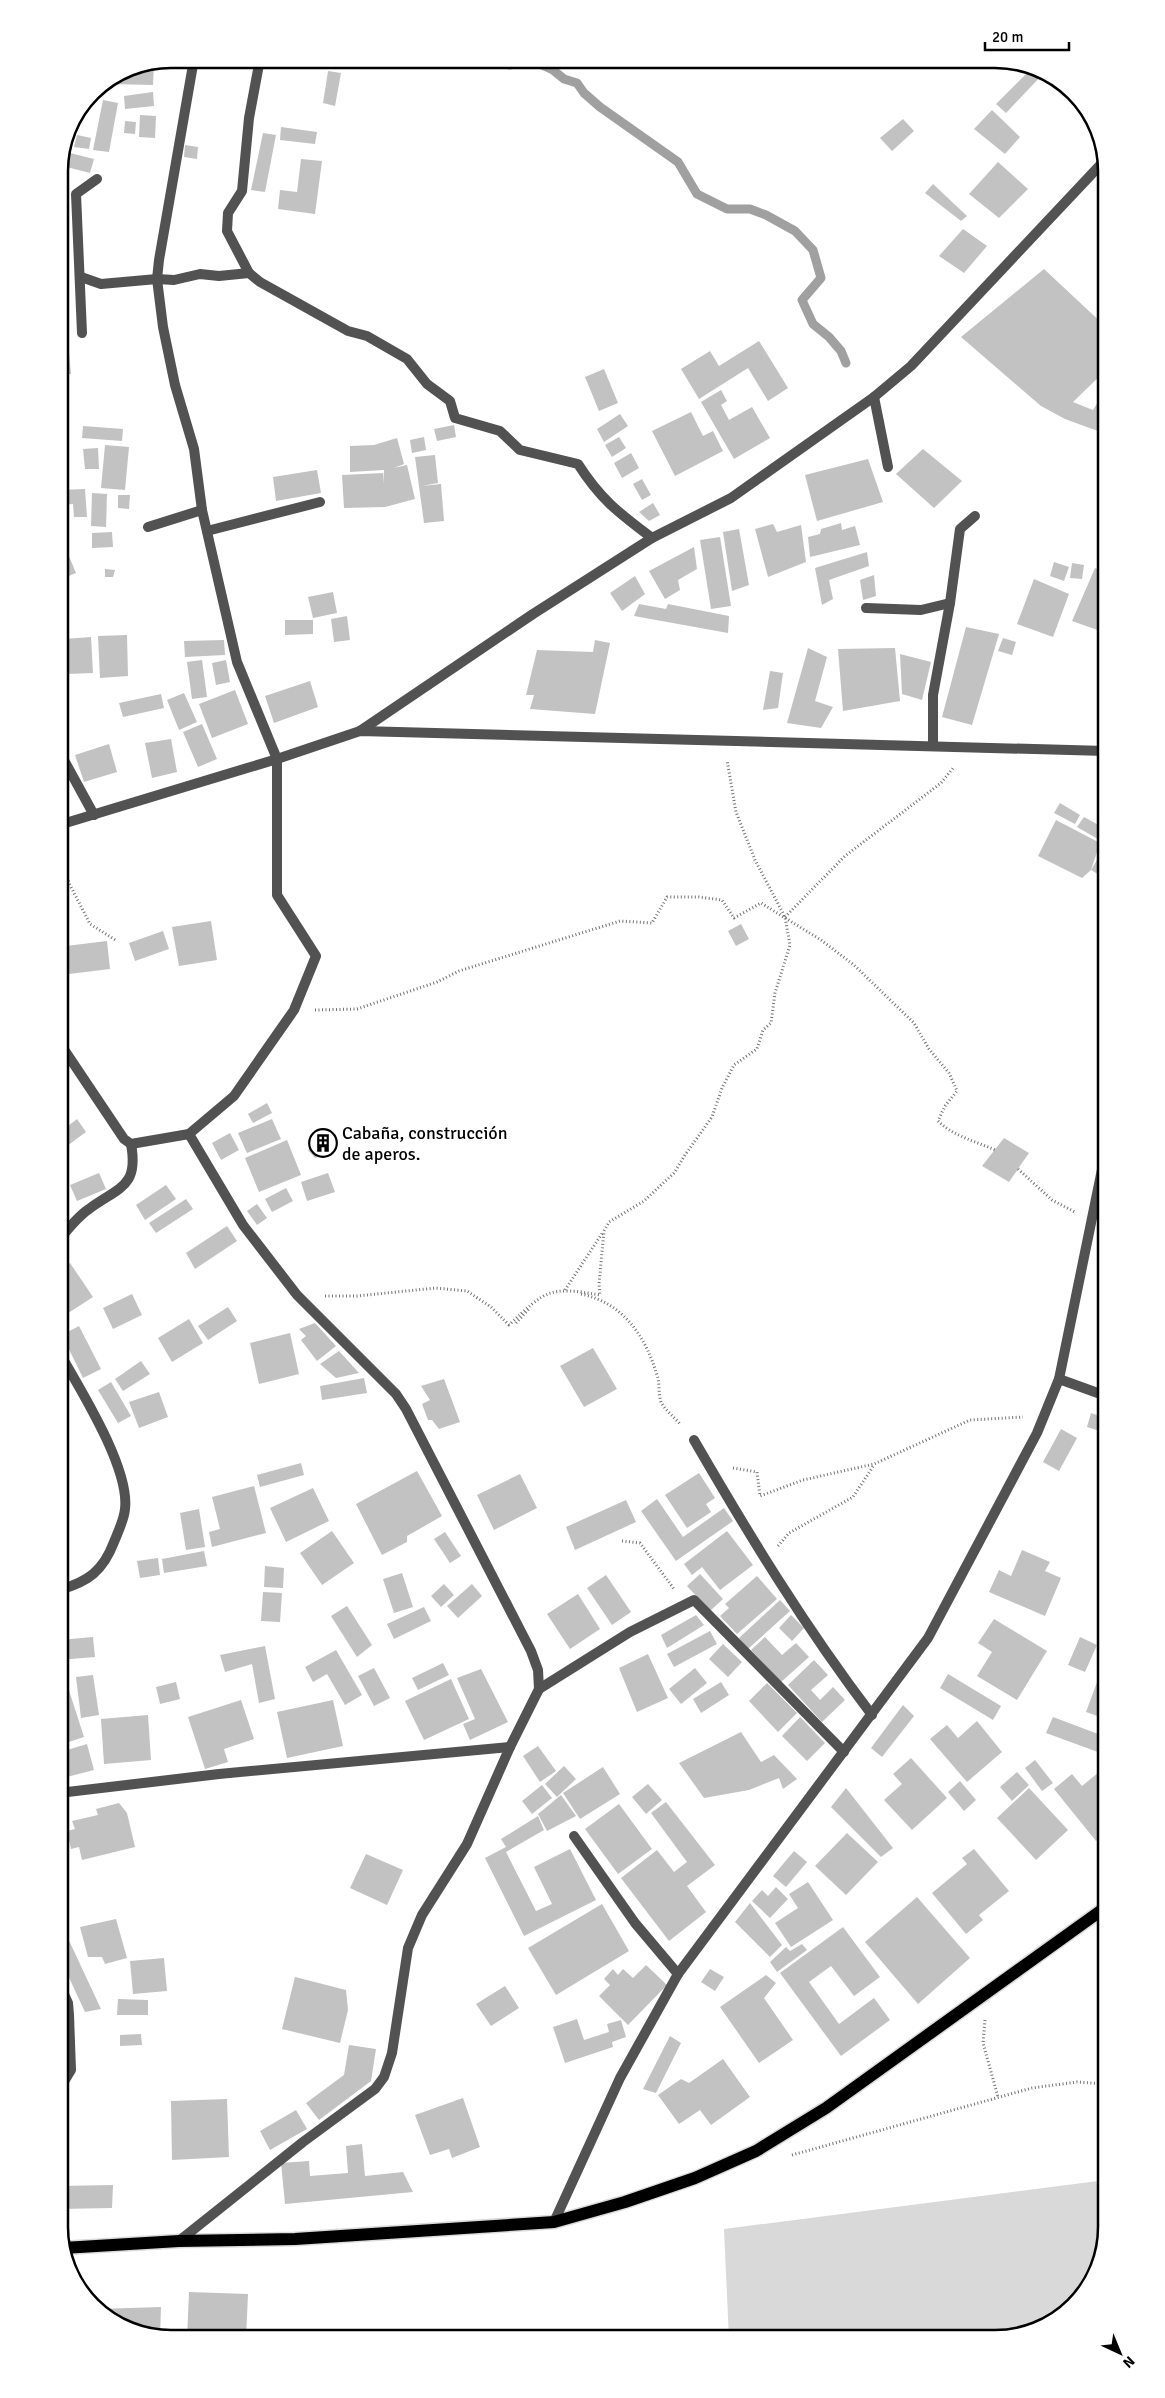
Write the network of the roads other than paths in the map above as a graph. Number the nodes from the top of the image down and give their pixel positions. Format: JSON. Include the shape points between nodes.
{"nodes":[{"id":1,"x":192,"y":68,"type":"edge"},
{"id":2,"x":258,"y":68,"type":"edge"},
{"id":3,"x":1098,"y":169,"type":"edge"},
{"id":4,"x":97,"y":180,"type":"dead end"},
{"id":5,"x":248,"y":273,"type":"junction"},
{"id":6,"x":81,"y":277,"type":"junction"},
{"id":7,"x":157,"y":279,"type":"junction"},
{"id":8,"x":82,"y":332,"type":"dead end"},
{"id":9,"x":874,"y":397,"type":"junction"},
{"id":10,"x":888,"y":467,"type":"dead end"},
{"id":11,"x":320,"y":502,"type":"dead end"},
{"id":12,"x":202,"y":510,"type":"junction"},
{"id":13,"x":975,"y":516,"type":"dead end"},
{"id":14,"x":148,"y":527,"type":"dead end"},
{"id":15,"x":207,"y":531,"type":"junction"},
{"id":16,"x":652,"y":538,"type":"junction"},
{"id":17,"x":950,"y":602,"type":"junction"},
{"id":18,"x":866,"y":608,"type":"dead end"},
{"id":19,"x":360,"y":731,"type":"junction"},
{"id":20,"x":933,"y":745,"type":"junction"},
{"id":21,"x":1098,"y":751,"type":"edge"},
{"id":22,"x":277,"y":759,"type":"junction"},
{"id":23,"x":68,"y":767,"type":"edge"},
{"id":24,"x":94,"y":815,"type":"junction"},
{"id":25,"x":68,"y":822,"type":"edge"},
{"id":26,"x":68,"y":1056,"type":"edge"},
{"id":27,"x":190,"y":1134,"type":"junction"},
{"id":28,"x":131,"y":1144,"type":"junction"},
{"id":29,"x":1098,"y":1191,"type":"edge"},
{"id":30,"x":68,"y":1230,"type":"edge"},
{"id":31,"x":68,"y":1369,"type":"edge"},
{"id":32,"x":1060,"y":1379,"type":"junction"},
{"id":33,"x":1098,"y":1393,"type":"edge"},
{"id":34,"x":694,"y":1440,"type":"road end"},
{"id":35,"x":68,"y":1587,"type":"edge"},
{"id":36,"x":539,"y":1689,"type":"junction"},
{"id":37,"x":872,"y":1714,"type":"junction"},
{"id":38,"x":510,"y":1747,"type":"junction"},
{"id":39,"x":844,"y":1752,"type":"junction"},
{"id":40,"x":68,"y":1792,"type":"edge"},
{"id":41,"x":574,"y":1836,"type":"dead end"},
{"id":42,"x":1098,"y":1912,"type":"edge"},
{"id":43,"x":678,"y":1974,"type":"junction"},
{"id":44,"x":68,"y":2009,"type":"edge"},
{"id":45,"x":68,"y":2076,"type":"edge"},
{"id":46,"x":554,"y":2222,"type":"junction"},
{"id":47,"x":179,"y":2241,"type":"junction"},
{"id":48,"x":69,"y":2248,"type":"edge"}],
"edges":[{"from":1,"to":7,"type":"street"},
{"from":2,"to":5,"type":"street","via":[[242,191],[228,212],[227,231]]},
{"from":3,"to":9,"type":"street","via":[[911,366]]},
{"from":4,"to":6,"type":"street","via":[[76,194]]},
{"from":5,"to":7,"type":"street"},
{"from":5,"to":16,"type":"street","via":[[348,331],[367,336],[407,359],[427,384],[450,401],[454,418],[500,431],[520,450],[578,464],[610,506]]},
{"from":6,"to":7,"type":"street","via":[[101,284]]},
{"from":6,"to":8,"type":"street"},
{"from":7,"to":12,"type":"street","via":[[175,385],[194,448]]},
{"from":9,"to":10,"type":"street"},
{"from":9,"to":16,"type":"street","via":[[731,498]]},
{"from":11,"to":15,"type":"street"},
{"from":12,"to":14,"type":"street"},
{"from":12,"to":15,"type":"street"},
{"from":13,"to":17,"type":"street","via":[[960,529]]},
{"from":15,"to":22,"type":"street","via":[[237,662]]},
{"from":16,"to":19,"type":"street"},
{"from":17,"to":18,"type":"street","via":[[921,610]]},
{"from":17,"to":20,"type":"street","via":[[933,695]]},
{"from":19,"to":20,"type":"street"},
{"from":19,"to":22,"type":"street"},
{"from":20,"to":21,"type":"street"},
{"from":22,"to":24,"type":"street"},
{"from":22,"to":27,"type":"street","via":[[277,895],[316,956],[294,1010],[234,1096]]},
{"from":23,"to":24,"type":"street"},
{"from":24,"to":25,"type":"street"},
{"from":26,"to":28,"type":"street","via":[[118,1132]]},
{"from":27,"to":28,"type":"street"},
{"from":27,"to":36,"type":"street","via":[[243,1224],[297,1295],[396,1394],[406,1409],[531,1651],[538,1670]]},
{"from":28,"to":30,"type":"street","via":[[134,1162],[129,1180],[88,1209]]},
{"from":29,"to":32,"type":"street"},
{"from":31,"to":35,"type":"street","via":[[105,1437],[122,1477],[125,1509],[110,1552],[100,1567],[84,1582]]},
{"from":32,"to":33,"type":"street"},
{"from":32,"to":37,"type":"street","via":[[1044,1417],[928,1638]]},
{"from":34,"to":37,"type":"street","via":[[764,1561],[826,1655]]},
{"from":36,"to":38,"type":"street"},
{"from":36,"to":39,"type":"street","via":[[630,1632],[694,1600]]},
{"from":37,"to":39,"type":"street"},
{"from":38,"to":40,"type":"street","via":[[219,1774]]},
{"from":38,"to":47,"type":"street","via":[[467,1844],[422,1915],[408,1948],[392,2053],[384,2077],[375,2089]]},
{"from":39,"to":43,"type":"street"},
{"from":41,"to":43,"type":"street","via":[[635,1923]]},
{"from":42,"to":46,"type":"main road","via":[[826,2108],[756,2151],[695,2178]]},
{"from":43,"to":46,"type":"street","via":[[620,2078]]},
{"from":44,"to":45,"type":"street","via":[[72,2070]]},
{"from":46,"to":47,"type":"main road","via":[[296,2239]]},
{"from":47,"to":48,"type":"main road"}]}
